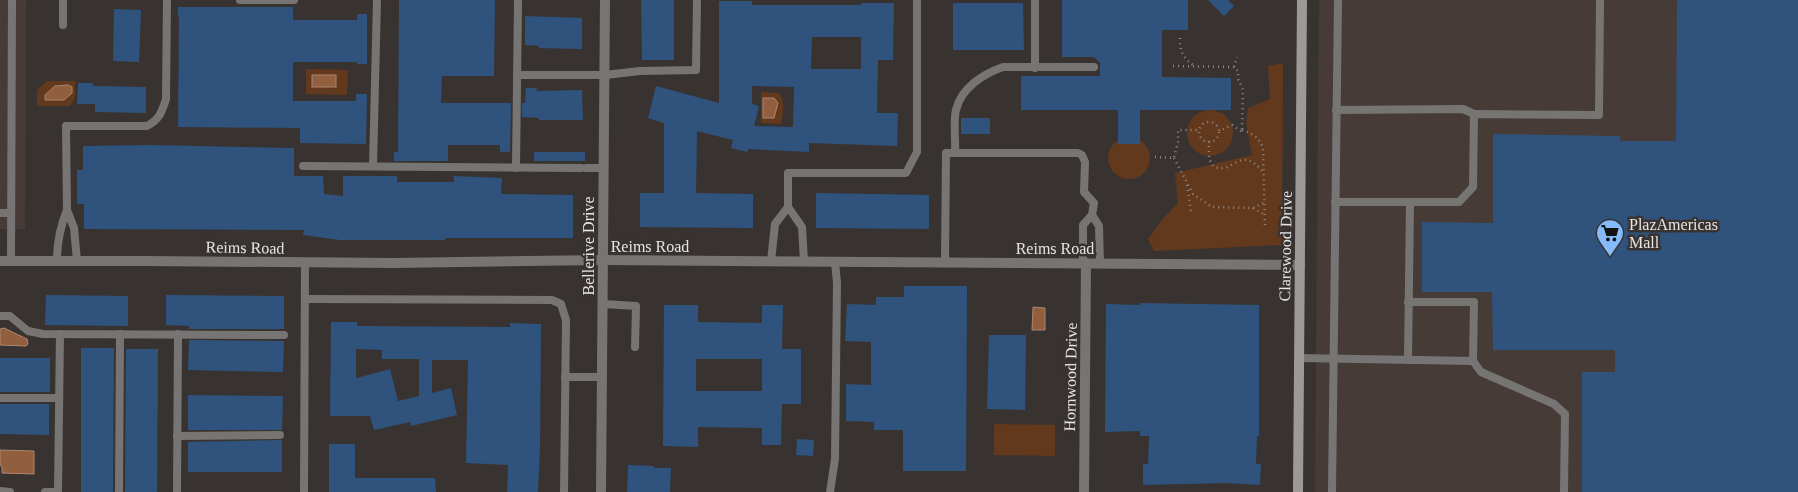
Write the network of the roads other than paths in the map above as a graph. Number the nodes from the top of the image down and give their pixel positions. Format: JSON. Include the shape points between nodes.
{"nodes":[{"id":1,"x":12,"y":0,"type":"edge"},
{"id":2,"x":63,"y":0,"type":"edge"},
{"id":3,"x":167,"y":0,"type":"edge"},
{"id":4,"x":240,"y":0,"type":"edge"},
{"id":5,"x":294,"y":0,"type":"edge"},
{"id":6,"x":377,"y":0,"type":"edge"},
{"id":7,"x":518,"y":0,"type":"edge"},
{"id":8,"x":605,"y":0,"type":"edge"},
{"id":9,"x":697,"y":0,"type":"edge"},
{"id":10,"x":917,"y":0,"type":"edge"},
{"id":11,"x":1035,"y":0,"type":"edge"},
{"id":12,"x":1302,"y":0,"type":"edge"},
{"id":13,"x":1338,"y":0,"type":"edge"},
{"id":14,"x":1600,"y":0,"type":"edge"},
{"id":15,"x":63,"y":25,"type":"dead end"},
{"id":16,"x":1094,"y":67,"type":"dead end"},
{"id":17,"x":1035,"y":68,"type":"junction"},
{"id":18,"x":517,"y":75,"type":"junction"},
{"id":19,"x":605,"y":75,"type":"junction"},
{"id":20,"x":1336,"y":110,"type":"junction"},
{"id":21,"x":1474,"y":114,"type":"junction"},
{"id":22,"x":956,"y":153,"type":"junction"},
{"id":23,"x":303,"y":166,"type":"dead end"},
{"id":24,"x":373,"y":166,"type":"junction"},
{"id":25,"x":516,"y":168,"type":"junction"},
{"id":26,"x":604,"y":168,"type":"junction"},
{"id":27,"x":1336,"y":202,"type":"junction"},
{"id":28,"x":1410,"y":202,"type":"junction"},
{"id":29,"x":788,"y":207,"type":"junction"},
{"id":30,"x":67,"y":210,"type":"junction"},
{"id":31,"x":0,"y":213,"type":"edge"},
{"id":32,"x":11,"y":213,"type":"junction"},
{"id":33,"x":1092,"y":215,"type":"junction"},
{"id":34,"x":602,"y":260,"type":"junction"},
{"id":35,"x":11,"y":261,"type":"junction"},
{"id":36,"x":57,"y":261,"type":"junction"},
{"id":37,"x":77,"y":261,"type":"junction"},
{"id":38,"x":771,"y":261,"type":"junction"},
{"id":39,"x":804,"y":261,"type":"junction"},
{"id":40,"x":0,"y":262,"type":"edge"},
{"id":41,"x":835,"y":262,"type":"junction"},
{"id":42,"x":945,"y":262,"type":"junction"},
{"id":43,"x":305,"y":263,"type":"junction"},
{"id":44,"x":1084,"y":263,"type":"junction"},
{"id":45,"x":1100,"y":263,"type":"junction"},
{"id":46,"x":1300,"y":264,"type":"junction"},
{"id":47,"x":305,"y":298,"type":"junction"},
{"id":48,"x":1408,"y":302,"type":"junction"},
{"id":49,"x":603,"y":304,"type":"junction"},
{"id":50,"x":0,"y":316,"type":"edge"},
{"id":51,"x":60,"y":334,"type":"junction"},
{"id":52,"x":120,"y":334,"type":"junction"},
{"id":53,"x":178,"y":334,"type":"junction"},
{"id":54,"x":284,"y":335,"type":"dead end"},
{"id":55,"x":635,"y":347,"type":"dead end"},
{"id":56,"x":1299,"y":358,"type":"junction"},
{"id":57,"x":1334,"y":358,"type":"junction"},
{"id":58,"x":1408,"y":360,"type":"junction"},
{"id":59,"x":1473,"y":360,"type":"junction"},
{"id":60,"x":565,"y":377,"type":"junction"},
{"id":61,"x":602,"y":377,"type":"junction"},
{"id":62,"x":0,"y":398,"type":"edge"},
{"id":63,"x":59,"y":398,"type":"junction"},
{"id":64,"x":280,"y":435,"type":"dead end"},
{"id":65,"x":177,"y":436,"type":"junction"},
{"id":66,"x":0,"y":491,"type":"edge"},
{"id":67,"x":10,"y":492,"type":"edge"},
{"id":68,"x":45,"y":492,"type":"edge"},
{"id":69,"x":58,"y":492,"type":"edge"},
{"id":70,"x":119,"y":492,"type":"edge"},
{"id":71,"x":177,"y":492,"type":"edge"},
{"id":72,"x":304,"y":492,"type":"edge"},
{"id":73,"x":564,"y":492,"type":"edge"},
{"id":74,"x":601,"y":492,"type":"edge"},
{"id":75,"x":830,"y":492,"type":"edge"},
{"id":76,"x":1084,"y":492,"type":"edge"},
{"id":77,"x":1298,"y":492,"type":"edge"},
{"id":78,"x":1332,"y":492,"type":"edge"},
{"id":79,"x":1564,"y":492,"type":"edge"}],
"edges":[{"from":1,"to":32,"type":"lane"},
{"from":2,"to":15,"type":"lane"},
{"from":3,"to":30,"type":"lane","via":[[166,100],[162,112],[157,121],[147,126],[66,126]]},
{"from":4,"to":5,"type":"lane"},
{"from":6,"to":24,"type":"lane"},
{"from":7,"to":18,"type":"lane"},
{"from":8,"to":19,"type":"street","name":"Bellerive Drive"},
{"from":9,"to":19,"type":"lane","via":[[696,70]]},
{"from":10,"to":29,"type":"lane","via":[[917,152],[906,173],[788,173]]},
{"from":11,"to":17,"type":"lane"},
{"from":12,"to":46,"type":"street","name":"Clarewood Drive"},
{"from":13,"to":20,"type":"lane"},
{"from":14,"to":21,"type":"lane","via":[[1599,114]]},
{"from":16,"to":17,"type":"lane"},
{"from":17,"to":22,"type":"lane","via":[[1002,67],[968,88],[956,110]]},
{"from":18,"to":19,"type":"lane"},
{"from":18,"to":25,"type":"lane"},
{"from":19,"to":26,"type":"street","name":"Bellerive Drive"},
{"from":20,"to":21,"type":"lane","via":[[1463,109]]},
{"from":20,"to":27,"type":"lane"},
{"from":21,"to":28,"type":"lane","via":[[1473,186],[1459,202]]},
{"from":22,"to":33,"type":"lane","via":[[1078,153],[1085,162],[1084,192],[1094,203]]},
{"from":22,"to":42,"type":"lane","via":[[946,153]]},
{"from":23,"to":24,"type":"lane"},
{"from":24,"to":25,"type":"lane"},
{"from":25,"to":26,"type":"lane"},
{"from":26,"to":34,"type":"street","name":"Bellerive Drive"},
{"from":27,"to":28,"type":"lane"},
{"from":27,"to":57,"type":"lane"},
{"from":28,"to":48,"type":"lane"},
{"from":29,"to":38,"type":"lane","via":[[775,224]]},
{"from":29,"to":39,"type":"lane","via":[[802,227]]},
{"from":30,"to":36,"type":"lane","via":[[60,227]]},
{"from":30,"to":37,"type":"lane","via":[[74,228]]},
{"from":31,"to":32,"type":"lane"},
{"from":32,"to":35,"type":"lane"},
{"from":33,"to":44,"type":"lane","via":[[1084,225]]},
{"from":33,"to":45,"type":"lane","via":[[1099,226]]},
{"from":34,"to":38,"type":"street","name":"Reims Road"},
{"from":34,"to":43,"type":"street","name":"Reims Road"},
{"from":34,"to":49,"type":"street","name":"Bellerive Drive"},
{"from":35,"to":36,"type":"street","name":"Reims Road"},
{"from":35,"to":40,"type":"street","name":"Reims Road"},
{"from":36,"to":37,"type":"street","name":"Reims Road"},
{"from":37,"to":43,"type":"street","name":"Reims Road"},
{"from":38,"to":39,"type":"street","name":"Reims Road"},
{"from":39,"to":41,"type":"street","name":"Reims Road"},
{"from":41,"to":42,"type":"street","name":"Reims Road"},
{"from":41,"to":75,"type":"lane","via":[[835,459]]},
{"from":42,"to":44,"type":"street","name":"Reims Road"},
{"from":43,"to":47,"type":"lane"},
{"from":44,"to":45,"type":"street","name":"Reims Road"},
{"from":44,"to":76,"type":"street","name":"Hornwood Drive"},
{"from":45,"to":46,"type":"street","name":"Reims Road"},
{"from":46,"to":56,"type":"street","name":"Clarewood Drive"},
{"from":47,"to":60,"type":"lane","via":[[557,301],[564,308],[566,320]]},
{"from":47,"to":72,"type":"lane"},
{"from":48,"to":58,"type":"lane"},
{"from":48,"to":59,"type":"lane","via":[[1474,302]]},
{"from":49,"to":55,"type":"lane","via":[[636,306]]},
{"from":49,"to":61,"type":"street","name":"Bellerive Drive"},
{"from":50,"to":51,"type":"lane","via":[[10,316],[28,331]]},
{"from":51,"to":52,"type":"lane"},
{"from":51,"to":63,"type":"lane"},
{"from":52,"to":53,"type":"lane"},
{"from":52,"to":70,"type":"lane"},
{"from":53,"to":54,"type":"lane"},
{"from":53,"to":65,"type":"lane"},
{"from":56,"to":57,"type":"lane"},
{"from":56,"to":77,"type":"street","name":"Clarewood Drive"},
{"from":57,"to":58,"type":"lane"},
{"from":57,"to":78,"type":"lane"},
{"from":58,"to":59,"type":"lane"},
{"from":59,"to":79,"type":"lane","via":[[1481,372],[1554,404],[1565,414]]},
{"from":60,"to":61,"type":"lane"},
{"from":60,"to":73,"type":"lane"},
{"from":61,"to":74,"type":"street","name":"Bellerive Drive"},
{"from":62,"to":63,"type":"lane"},
{"from":63,"to":69,"type":"lane"},
{"from":64,"to":65,"type":"lane"},
{"from":65,"to":71,"type":"lane"},
{"from":66,"to":67,"type":"lane"},
{"from":68,"to":69,"type":"lane"}]}
